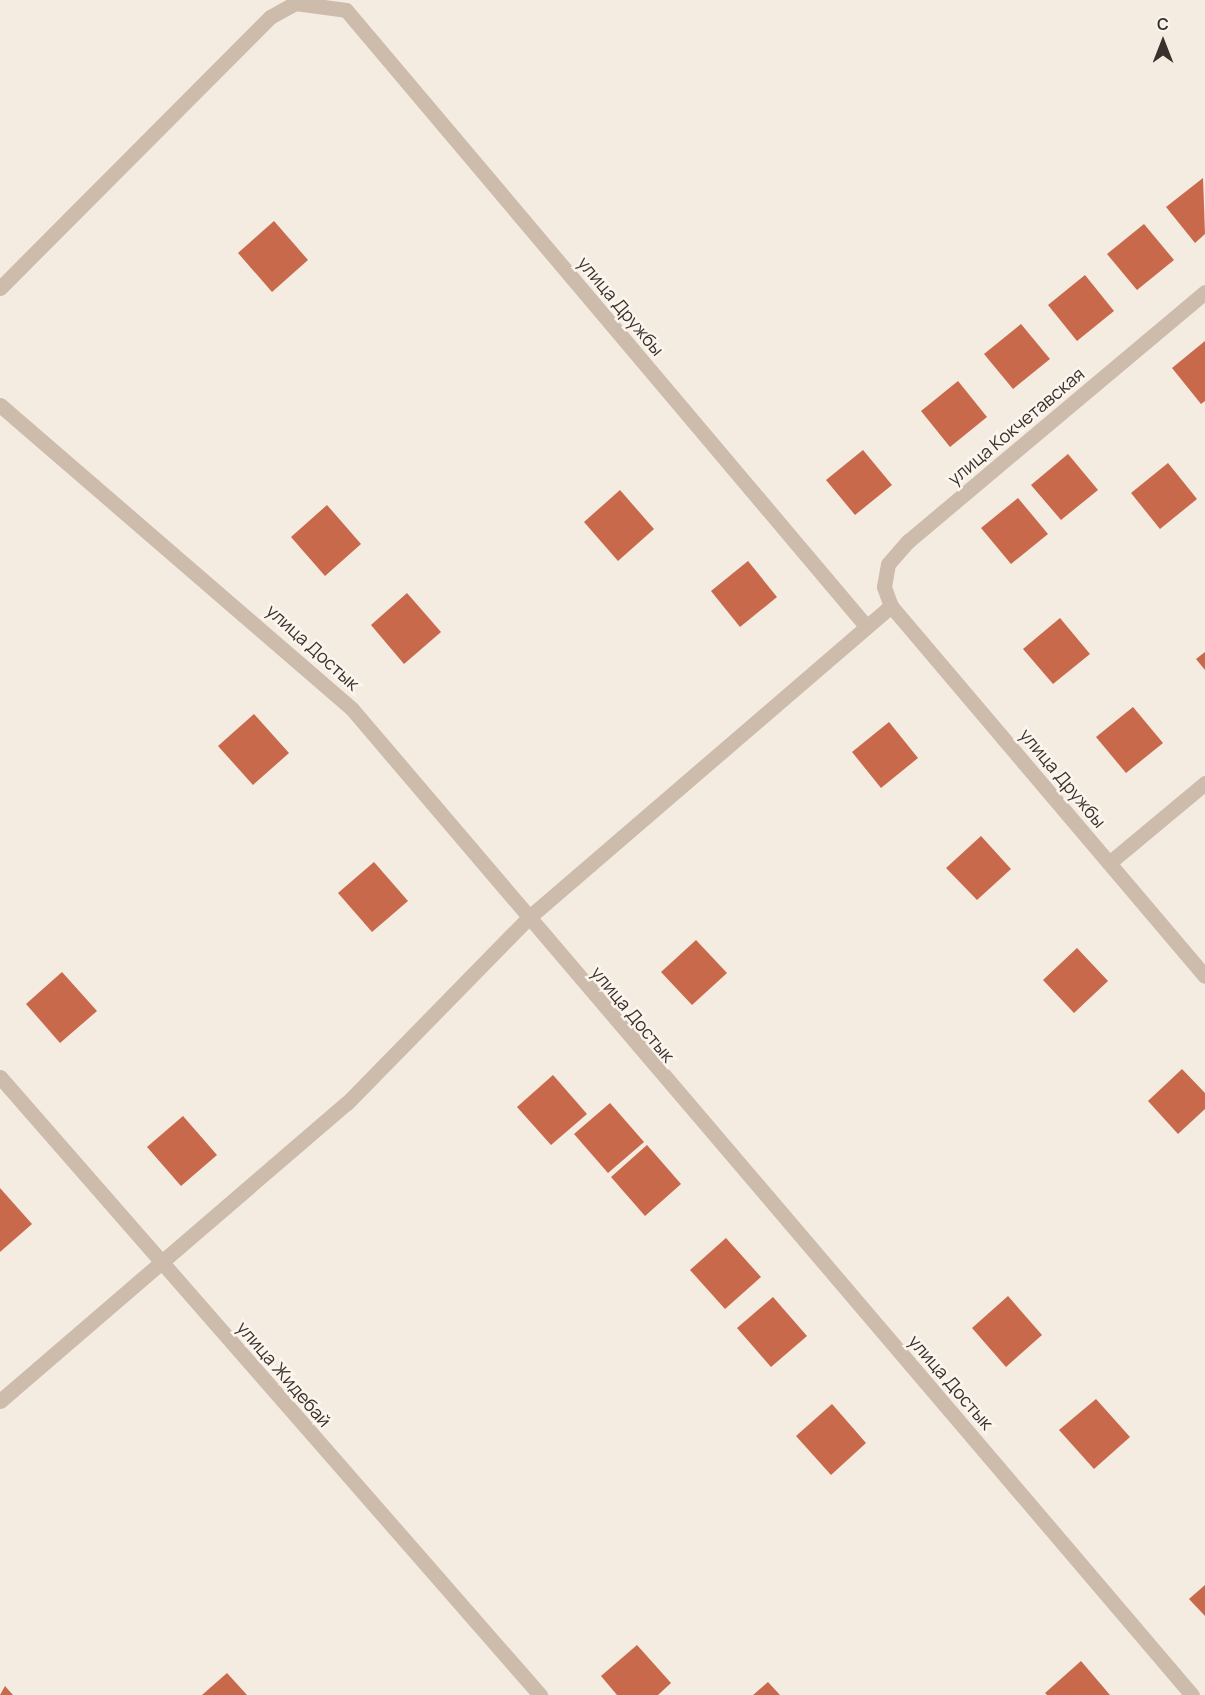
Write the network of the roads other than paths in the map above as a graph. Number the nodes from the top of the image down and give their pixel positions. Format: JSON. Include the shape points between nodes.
{"nodes":[{"id":1,"x":0,"y":288,"type":"edge"},
{"id":2,"x":1205,"y":292,"type":"edge"},
{"id":3,"x":0,"y":405,"type":"edge"},
{"id":4,"x":891,"y":606,"type":"junction"},
{"id":5,"x":866,"y":626,"type":"junction"},
{"id":6,"x":1205,"y":783,"type":"edge"},
{"id":7,"x":1109,"y":863,"type":"junction"},
{"id":8,"x":526,"y":919,"type":"junction"},
{"id":9,"x":1205,"y":976,"type":"edge"},
{"id":10,"x":0,"y":1077,"type":"edge"},
{"id":11,"x":160,"y":1262,"type":"junction"},
{"id":12,"x":0,"y":1401,"type":"edge"},
{"id":13,"x":540,"y":1695,"type":"edge"},
{"id":14,"x":1192,"y":1695,"type":"edge"}],
"edges":[{"from":1,"to":5,"type":"street","name":"улица Дружбы","via":[[270,17],[295,3],[346,10]]},
{"from":2,"to":4,"type":"street","name":"улица Кокчетавская","via":[[908,541],[888,564],[884,587]]},
{"from":3,"to":8,"type":"street","name":"улица Достык","via":[[352,709]]},
{"from":4,"to":5,"type":"street"},
{"from":4,"to":7,"type":"street","name":"улица Дружбы"},
{"from":5,"to":8,"type":"street"},
{"from":6,"to":7,"type":"street"},
{"from":7,"to":9,"type":"street","name":"улица Дружбы"},
{"from":8,"to":11,"type":"street","via":[[347,1103]]},
{"from":8,"to":14,"type":"street","name":"улица Достык"},
{"from":10,"to":11,"type":"street","name":"улица Жидебай"},
{"from":11,"to":12,"type":"street"},
{"from":11,"to":13,"type":"street","name":"улица Жидебай"}]}
